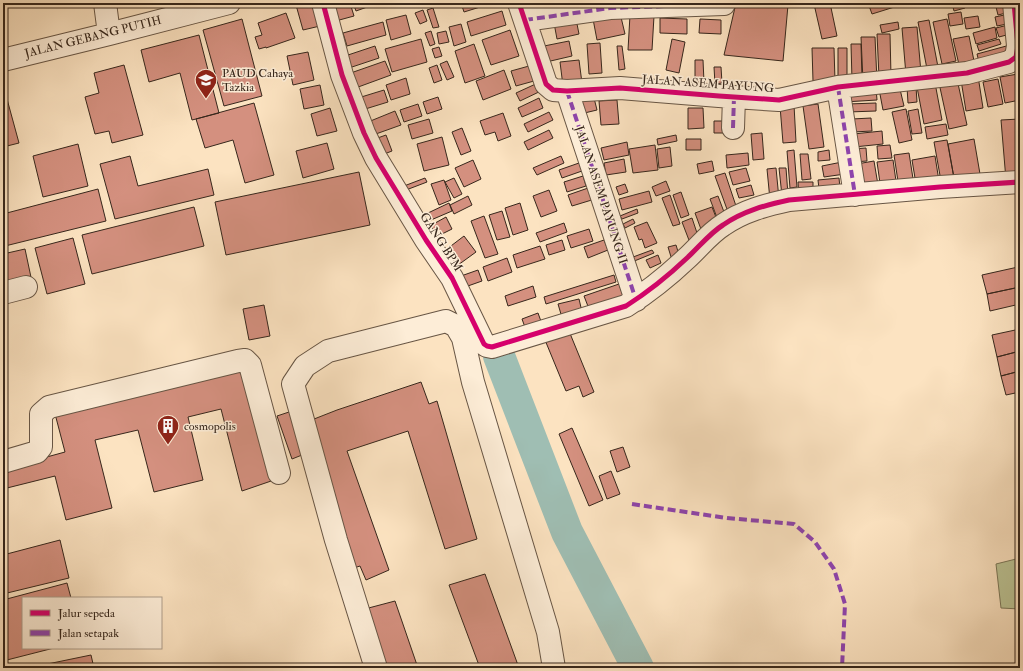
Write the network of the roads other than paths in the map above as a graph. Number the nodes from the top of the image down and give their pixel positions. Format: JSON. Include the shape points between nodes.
{"nodes":[{"id":1,"x":105,"y":3,"type":"edge"},
{"id":2,"x":229,"y":3,"type":"edge"},
{"id":3,"x":324,"y":3,"type":"edge"},
{"id":4,"x":1014,"y":3,"type":"edge"},
{"id":5,"x":724,"y":4,"type":"dead end"},
{"id":6,"x":198,"y":7,"type":"edge"},
{"id":7,"x":522,"y":12,"type":"edge"},
{"id":8,"x":109,"y":34,"type":"junction"},
{"id":9,"x":3,"y":60,"type":"edge"},
{"id":10,"x":838,"y":87,"type":"junction"},
{"id":11,"x":567,"y":91,"type":"junction"},
{"id":12,"x":734,"y":97,"type":"junction"},
{"id":13,"x":733,"y":128,"type":"dead end"},
{"id":14,"x":1020,"y":182,"type":"edge"},
{"id":15,"x":855,"y":195,"type":"junction"},
{"id":16,"x":26,"y":288,"type":"dead end"},
{"id":17,"x":3,"y":293,"type":"edge"},
{"id":18,"x":636,"y":300,"type":"junction"},
{"id":19,"x":3,"y":462,"type":"edge"},
{"id":20,"x":279,"y":473,"type":"dead end"},
{"id":21,"x":376,"y":668,"type":"edge"},
{"id":22,"x":554,"y":668,"type":"edge"}],
"edges":[{"from":1,"to":8,"type":"street"},
{"from":2,"to":6,"type":"street","name":"JALAN GEBANG PUTIH"},
{"from":3,"to":18,"type":"street","name":"GANG BPM","via":[[342,75],[376,158],[452,278],[484,344],[492,347],[626,306]]},
{"from":4,"to":10,"type":"street","name":"JALAN ASEM PAYUNG","via":[[1018,46],[1016,57],[1009,62],[967,73]]},
{"from":5,"to":7,"type":"street"},
{"from":6,"to":8,"type":"street","name":"JALAN GEBANG PUTIH"},
{"from":7,"to":11,"type":"street","name":"JALAN ASEM PAYUNG","via":[[546,84],[553,90]]},
{"from":8,"to":9,"type":"street","name":"JALAN GEBANG PUTIH"},
{"from":10,"to":12,"type":"street","name":"JALAN ASEM PAYUNG","via":[[779,100]]},
{"from":10,"to":15,"type":"street"},
{"from":11,"to":12,"type":"street","name":"JALAN ASEM PAYUNG","via":[[620,88]]},
{"from":11,"to":18,"type":"street","name":"JALAN ASEM PAYUNG II"},
{"from":12,"to":13,"type":"street"},
{"from":14,"to":15,"type":"street","name":"GANG BPM"},
{"from":15,"to":18,"type":"street","name":"GANG BPM","via":[[790,200],[747,212],[722,225],[659,283]]},
{"from":16,"to":17,"type":"street"},
{"from":19,"to":20,"type":"street","via":[[37,452],[41,447],[41,414],[49,407],[244,360],[250,365]]},
{"from":21,"to":22,"type":"street","via":[[336,540],[293,384],[305,366],[328,351],[446,321],[456,326],[463,338],[473,382],[548,632]]}]}
